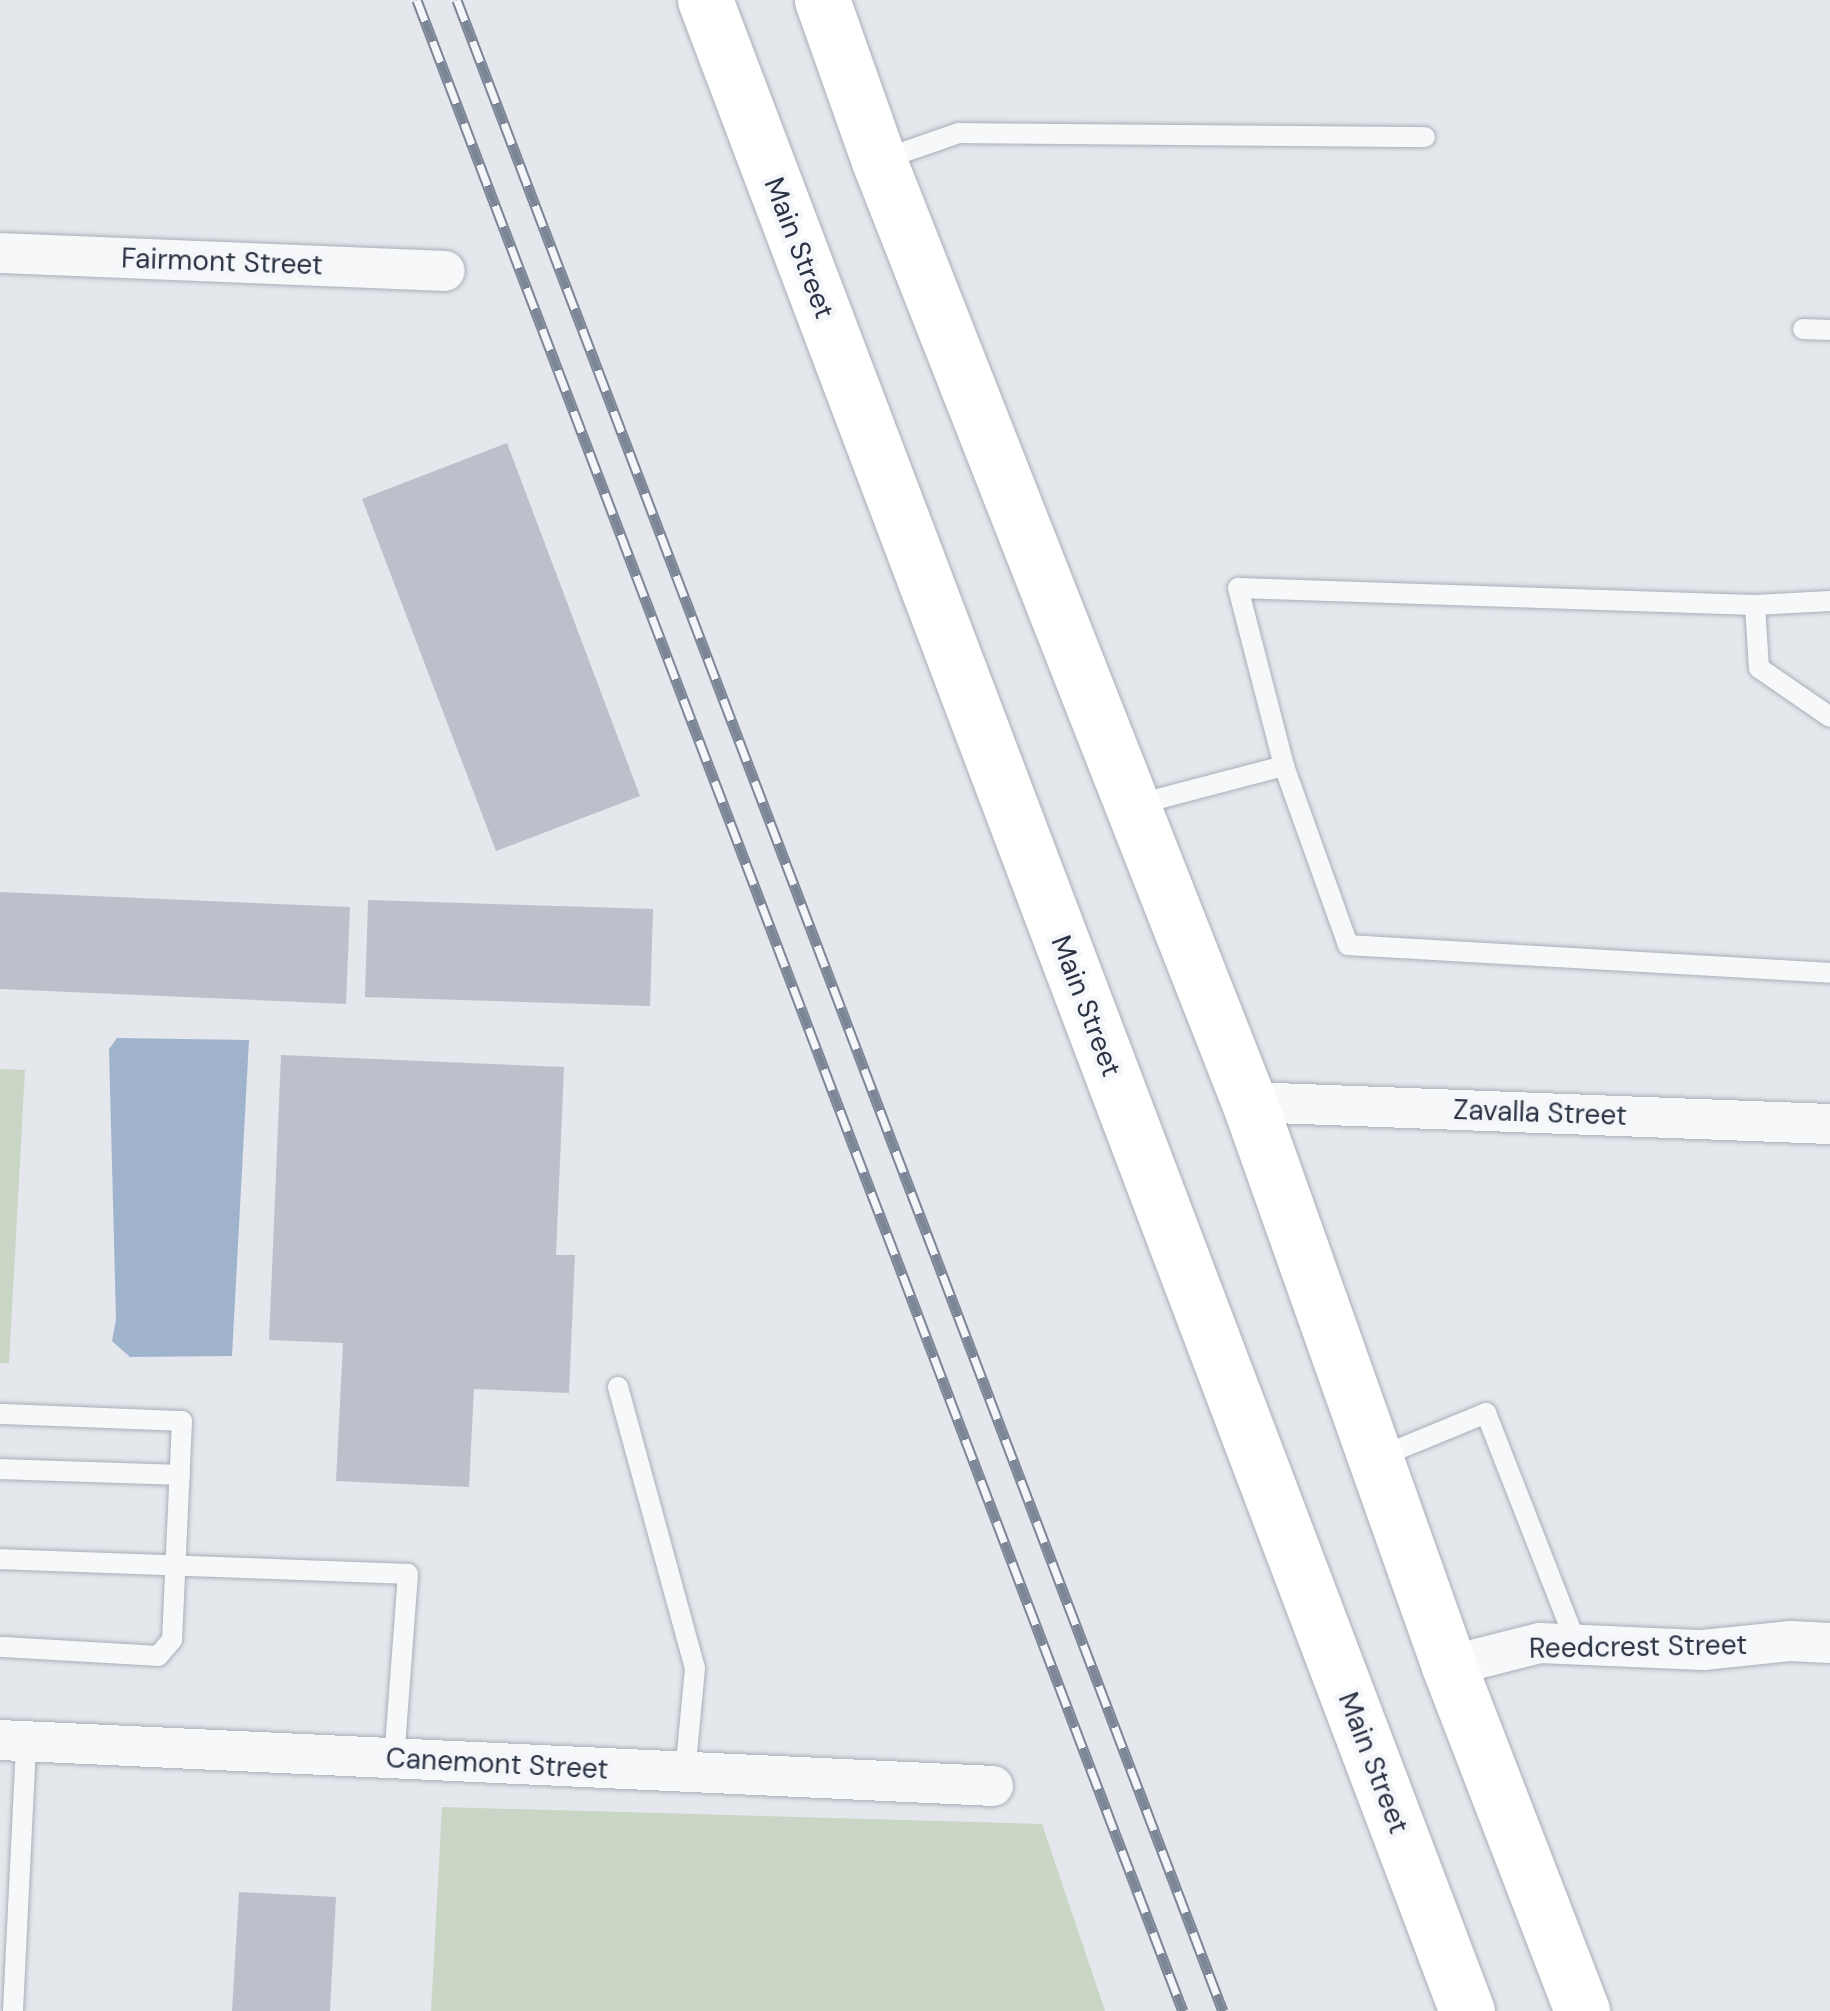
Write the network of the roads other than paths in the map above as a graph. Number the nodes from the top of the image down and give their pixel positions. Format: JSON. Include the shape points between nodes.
{"nodes":[{"id":1,"x":705,"y":0,"type":"edge"},
{"id":2,"x":822,"y":0,"type":"edge"},
{"id":3,"x":1425,"y":137,"type":"dead end"},
{"id":4,"x":879,"y":161,"type":"junction"},
{"id":5,"x":0,"y":253,"type":"edge"},
{"id":6,"x":445,"y":271,"type":"dead end"},
{"id":7,"x":1803,"y":329,"type":"dead end"},
{"id":8,"x":1830,"y":330,"type":"edge"},
{"id":9,"x":1830,"y":601,"type":"edge"},
{"id":10,"x":1755,"y":605,"type":"junction"},
{"id":11,"x":1830,"y":718,"type":"edge"},
{"id":12,"x":1284,"y":766,"type":"junction"},
{"id":13,"x":1133,"y":806,"type":"junction"},
{"id":14,"x":1830,"y":974,"type":"edge"},
{"id":15,"x":1249,"y":1102,"type":"junction"},
{"id":16,"x":1830,"y":1124,"type":"edge"},
{"id":17,"x":618,"y":1388,"type":"dead end"},
{"id":18,"x":0,"y":1414,"type":"edge"},
{"id":19,"x":1375,"y":1459,"type":"junction"},
{"id":20,"x":0,"y":1470,"type":"edge"},
{"id":21,"x":180,"y":1475,"type":"junction"},
{"id":22,"x":0,"y":1559,"type":"edge"},
{"id":23,"x":176,"y":1566,"type":"junction"},
{"id":24,"x":1830,"y":1643,"type":"edge"},
{"id":25,"x":1577,"y":1645,"type":"junction"},
{"id":26,"x":0,"y":1647,"type":"edge"},
{"id":27,"x":1448,"y":1666,"type":"junction"},
{"id":28,"x":13,"y":1741,"type":"edge"},
{"id":29,"x":394,"y":1759,"type":"junction"},
{"id":30,"x":684,"y":1772,"type":"junction"},
{"id":31,"x":993,"y":1786,"type":"dead end"},
{"id":32,"x":13,"y":2011,"type":"edge"},
{"id":33,"x":1467,"y":2011,"type":"edge"},
{"id":34,"x":1582,"y":2011,"type":"edge"}],
"edges":[{"from":1,"to":33,"type":"highway","name":"Main Street"},
{"from":2,"to":4,"type":"highway"},
{"from":3,"to":4,"type":"lane","via":[[959,134]]},
{"from":4,"to":13,"type":"highway"},
{"from":5,"to":6,"type":"street","name":"Fairmont Street"},
{"from":7,"to":8,"type":"lane"},
{"from":9,"to":10,"type":"lane"},
{"from":10,"to":11,"type":"lane","via":[[1760,668]]},
{"from":10,"to":12,"type":"lane","via":[[1238,588]]},
{"from":12,"to":13,"type":"lane"},
{"from":12,"to":14,"type":"lane","via":[[1348,945]]},
{"from":13,"to":15,"type":"highway"},
{"from":15,"to":16,"type":"street","name":"Zavalla Street"},
{"from":15,"to":19,"type":"highway"},
{"from":17,"to":30,"type":"lane","via":[[695,1668]]},
{"from":18,"to":21,"type":"lane","via":[[182,1421]]},
{"from":19,"to":25,"type":"lane","via":[[1486,1412]]},
{"from":19,"to":27,"type":"highway"},
{"from":20,"to":21,"type":"lane"},
{"from":21,"to":23,"type":"lane"},
{"from":22,"to":23,"type":"lane"},
{"from":23,"to":26,"type":"lane","via":[[172,1640],[158,1656]]},
{"from":23,"to":29,"type":"lane","via":[[408,1574]]},
{"from":24,"to":25,"type":"street","name":"Reedcrest Street","via":[[1703,1650]]},
{"from":25,"to":27,"type":"street","name":"Reedcrest Street","via":[[1540,1643]]},
{"from":27,"to":34,"type":"highway"},
{"from":28,"to":29,"type":"street","name":"Canemont Street"},
{"from":28,"to":32,"type":"lane"},
{"from":29,"to":30,"type":"street","name":"Canemont Street"},
{"from":30,"to":31,"type":"street","name":"Canemont Street"}]}
